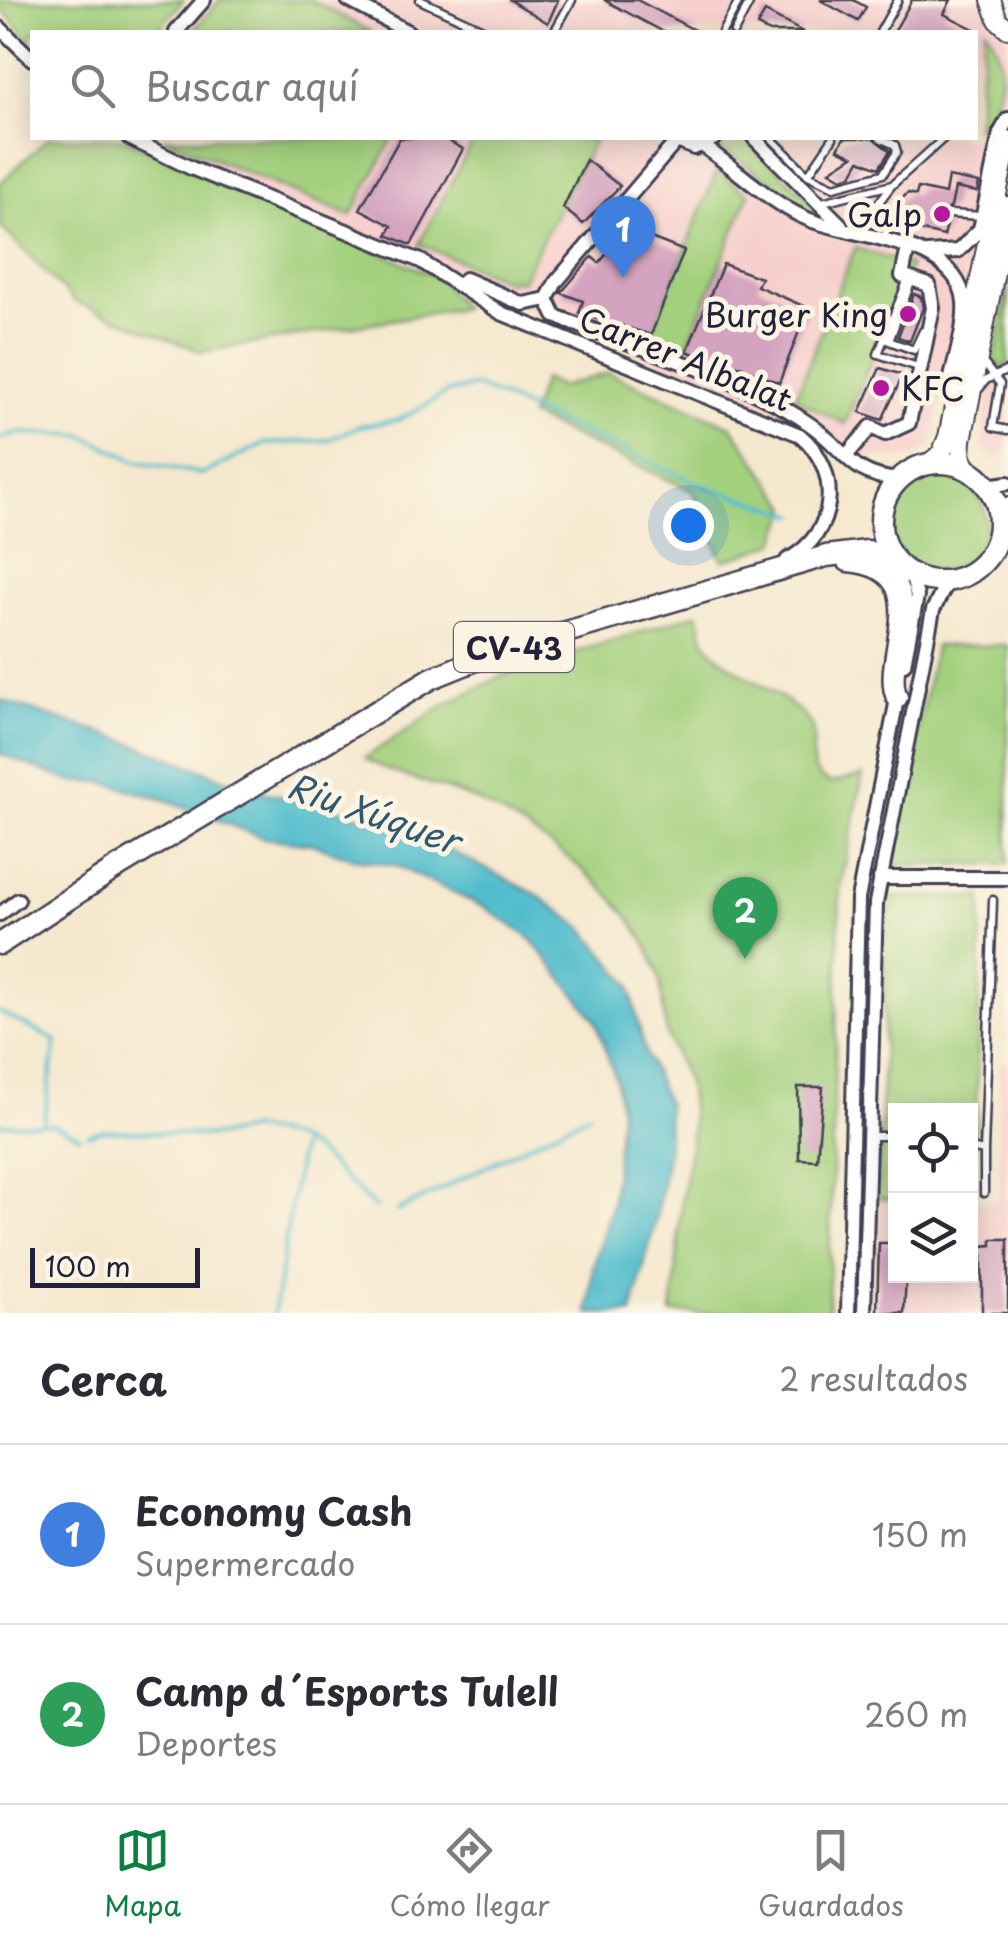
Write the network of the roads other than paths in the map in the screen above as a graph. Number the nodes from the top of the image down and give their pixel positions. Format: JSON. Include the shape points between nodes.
{"nodes":[{"id":1,"x":204,"y":0,"type":"edge"},
{"id":2,"x":348,"y":0,"type":"edge"},
{"id":3,"x":420,"y":0,"type":"edge"},
{"id":4,"x":572,"y":0,"type":"edge"},
{"id":5,"x":740,"y":0,"type":"edge"},
{"id":6,"x":751,"y":0,"type":"edge"},
{"id":7,"x":898,"y":0,"type":"edge"},
{"id":8,"x":991,"y":0,"type":"edge"},
{"id":9,"x":383,"y":18,"type":"junction"},
{"id":10,"x":0,"y":28,"type":"edge"},
{"id":11,"x":1007,"y":29,"type":"edge"},
{"id":12,"x":178,"y":30,"type":"edge"},
{"id":13,"x":404,"y":30,"type":"edge"},
{"id":14,"x":416,"y":30,"type":"edge"},
{"id":15,"x":485,"y":30,"type":"edge"},
{"id":16,"x":555,"y":30,"type":"edge"},
{"id":17,"x":723,"y":30,"type":"edge"},
{"id":18,"x":735,"y":30,"type":"edge"},
{"id":19,"x":881,"y":30,"type":"edge"},
{"id":20,"x":30,"y":57,"type":"edge"},
{"id":21,"x":1008,"y":119,"type":"edge"},
{"id":22,"x":132,"y":140,"type":"edge"},
{"id":23,"x":672,"y":140,"type":"edge"},
{"id":24,"x":756,"y":140,"type":"edge"},
{"id":25,"x":772,"y":140,"type":"edge"},
{"id":26,"x":832,"y":140,"type":"edge"},
{"id":27,"x":884,"y":140,"type":"edge"},
{"id":28,"x":942,"y":140,"type":"edge"},
{"id":29,"x":1008,"y":140,"type":"edge"},
{"id":30,"x":709,"y":142,"type":"edge"},
{"id":31,"x":808,"y":176,"type":"junction"},
{"id":32,"x":892,"y":185,"type":"junction"},
{"id":33,"x":817,"y":203,"type":"junction"},
{"id":34,"x":1008,"y":206,"type":"edge"},
{"id":35,"x":949,"y":214,"type":"dead end"},
{"id":36,"x":984,"y":216,"type":"junction"},
{"id":37,"x":910,"y":224,"type":"dead end"},
{"id":38,"x":850,"y":229,"type":"junction"},
{"id":39,"x":883,"y":240,"type":"junction"},
{"id":40,"x":915,"y":250,"type":"junction"},
{"id":41,"x":419,"y":260,"type":"junction"},
{"id":42,"x":910,"y":278,"type":"junction"},
{"id":43,"x":547,"y":300,"type":"junction"},
{"id":44,"x":930,"y":320,"type":"junction"},
{"id":45,"x":978,"y":356,"type":"junction"},
{"id":46,"x":918,"y":367,"type":"junction"},
{"id":47,"x":1008,"y":370,"type":"edge"},
{"id":48,"x":996,"y":375,"type":"junction"},
{"id":49,"x":970,"y":402,"type":"junction"},
{"id":50,"x":950,"y":428,"type":"junction"},
{"id":51,"x":1008,"y":430,"type":"edge"},
{"id":52,"x":846,"y":456,"type":"junction"},
{"id":53,"x":928,"y":464,"type":"junction"},
{"id":54,"x":968,"y":470,"type":"junction"},
{"id":55,"x":899,"y":480,"type":"junction"},
{"id":56,"x":997,"y":484,"type":"edge"},
{"id":57,"x":1004,"y":510,"type":"edge"},
{"id":58,"x":882,"y":515,"type":"junction"},
{"id":59,"x":826,"y":556,"type":"junction"},
{"id":60,"x":903,"y":567,"type":"junction"},
{"id":61,"x":948,"y":580,"type":"junction"},
{"id":62,"x":734,"y":582,"type":"junction"},
{"id":63,"x":674,"y":600,"type":"junction"},
{"id":64,"x":897,"y":696,"type":"junction"},
{"id":65,"x":880,"y":878,"type":"junction"},
{"id":66,"x":1008,"y":878,"type":"edge"},
{"id":67,"x":18,"y":900,"type":"dead end"},
{"id":68,"x":993,"y":900,"type":"dead end"},
{"id":69,"x":0,"y":914,"type":"edge"},
{"id":70,"x":0,"y":944,"type":"edge"},
{"id":71,"x":985,"y":1123,"type":"junction"},
{"id":72,"x":978,"y":1124,"type":"edge"},
{"id":73,"x":868,"y":1136,"type":"junction"},
{"id":74,"x":888,"y":1136,"type":"edge"},
{"id":75,"x":978,"y":1150,"type":"edge"},
{"id":76,"x":984,"y":1151,"type":"junction"},
{"id":77,"x":984,"y":1193,"type":"dead end"},
{"id":78,"x":848,"y":1313,"type":"edge"},
{"id":79,"x":864,"y":1313,"type":"edge"}],
"edges":[{"from":1,"to":12,"type":"street"},
{"from":2,"to":9,"type":"street"},
{"from":3,"to":15,"type":"lane"},
{"from":4,"to":16,"type":"lane"},
{"from":5,"to":17,"type":"lane"},
{"from":6,"to":18,"type":"lane"},
{"from":7,"to":19,"type":"lane"},
{"from":8,"to":11,"type":"main road"},
{"from":9,"to":13,"type":"street"},
{"from":9,"to":14,"type":"street"},
{"from":10,"to":20,"type":"street"},
{"from":21,"to":36,"type":"street"},
{"from":22,"to":41,"type":"street","name":"Carrer Albalat"},
{"from":23,"to":30,"type":"street"},
{"from":23,"to":43,"type":"street"},
{"from":24,"to":33,"type":"street"},
{"from":25,"to":31,"type":"lane"},
{"from":26,"to":31,"type":"lane"},
{"from":27,"to":31,"type":"lane","via":[[896,152],[882,174],[834,187]]},
{"from":28,"to":32,"type":"lane"},
{"from":29,"to":50,"type":"main road"},
{"from":30,"to":38,"type":"street","via":[[806,219]]},
{"from":32,"to":33,"type":"lane"},
{"from":32,"to":38,"type":"lane"},
{"from":33,"to":38,"type":"street"},
{"from":34,"to":45,"type":"main road"},
{"from":35,"to":36,"type":"lane"},
{"from":36,"to":40,"type":"street","via":[[958,252]]},
{"from":37,"to":39,"type":"lane","via":[[890,224]]},
{"from":38,"to":39,"type":"street"},
{"from":39,"to":40,"type":"street"},
{"from":40,"to":42,"type":"street","via":[[902,276]]},
{"from":40,"to":50,"type":"street","via":[[950,271],[964,301],[945,413]]},
{"from":41,"to":43,"type":"street","name":"Carrer Albalat","via":[[523,304]]},
{"from":41,"to":63,"type":"street","name":"Carrer Albalat","via":[[500,312],[777,423],[818,454],[829,503],[811,543],[788,560]]},
{"from":42,"to":44,"type":"street","via":[[928,285]]},
{"from":42,"to":44,"type":"lane","via":[[889,341],[914,350]]},
{"from":42,"to":46,"type":"lane","via":[[878,354]]},
{"from":43,"to":52,"type":"street","name":"Carrer Albalat","via":[[554,316],[772,401]]},
{"from":44,"to":46,"type":"street"},
{"from":45,"to":48,"type":"lane"},
{"from":45,"to":49,"type":"main road"},
{"from":46,"to":52,"type":"street","via":[[909,423],[885,434],[871,427]]},
{"from":47,"to":48,"type":"lane"},
{"from":48,"to":49,"type":"lane","via":[[980,384]]},
{"from":48,"to":51,"type":"lane","via":[[993,427]]},
{"from":49,"to":54,"type":"main road","via":[[961,450]]},
{"from":50,"to":53,"type":"main road","via":[[941,454]]},
{"from":52,"to":55,"type":"street","name":"Carrer Albalat","via":[[865,475]]},
{"from":53,"to":54,"type":"main road"},
{"from":53,"to":55,"type":"main road"},
{"from":54,"to":56,"type":"main road"},
{"from":55,"to":58,"type":"main road","number":"CV-43"},
{"from":56,"to":57,"type":"main road"},
{"from":57,"to":61,"type":"main road","via":[[991,552],[965,576]]},
{"from":58,"to":59,"type":"main road","number":"CV-43","via":[[868,534]]},
{"from":58,"to":60,"type":"main road","via":[[882,534]]},
{"from":59,"to":60,"type":"main road","number":"CV-43","via":[[867,551]]},
{"from":59,"to":62,"type":"main road","number":"CV-43"},
{"from":60,"to":61,"type":"main road","number":"CV-43"},
{"from":60,"to":64,"type":"street","via":[[916,608]]},
{"from":61,"to":65,"type":"street","via":[[932,610]]},
{"from":62,"to":63,"type":"main road","number":"CV-43"},
{"from":62,"to":64,"type":"main road","via":[[846,560],[880,571],[903,611]]},
{"from":63,"to":70,"type":"main road","number":"CV-43","via":[[490,654],[432,678]]},
{"from":64,"to":78,"type":"street","via":[[858,899]]},
{"from":65,"to":66,"type":"street"},
{"from":65,"to":73,"type":"street"},
{"from":67,"to":69,"type":"street"},
{"from":68,"to":71,"type":"lane"},
{"from":71,"to":72,"type":"lane"},
{"from":71,"to":76,"type":"lane"},
{"from":73,"to":74,"type":"lane"},
{"from":73,"to":79,"type":"street"},
{"from":75,"to":76,"type":"lane"},
{"from":76,"to":77,"type":"lane"}]}
